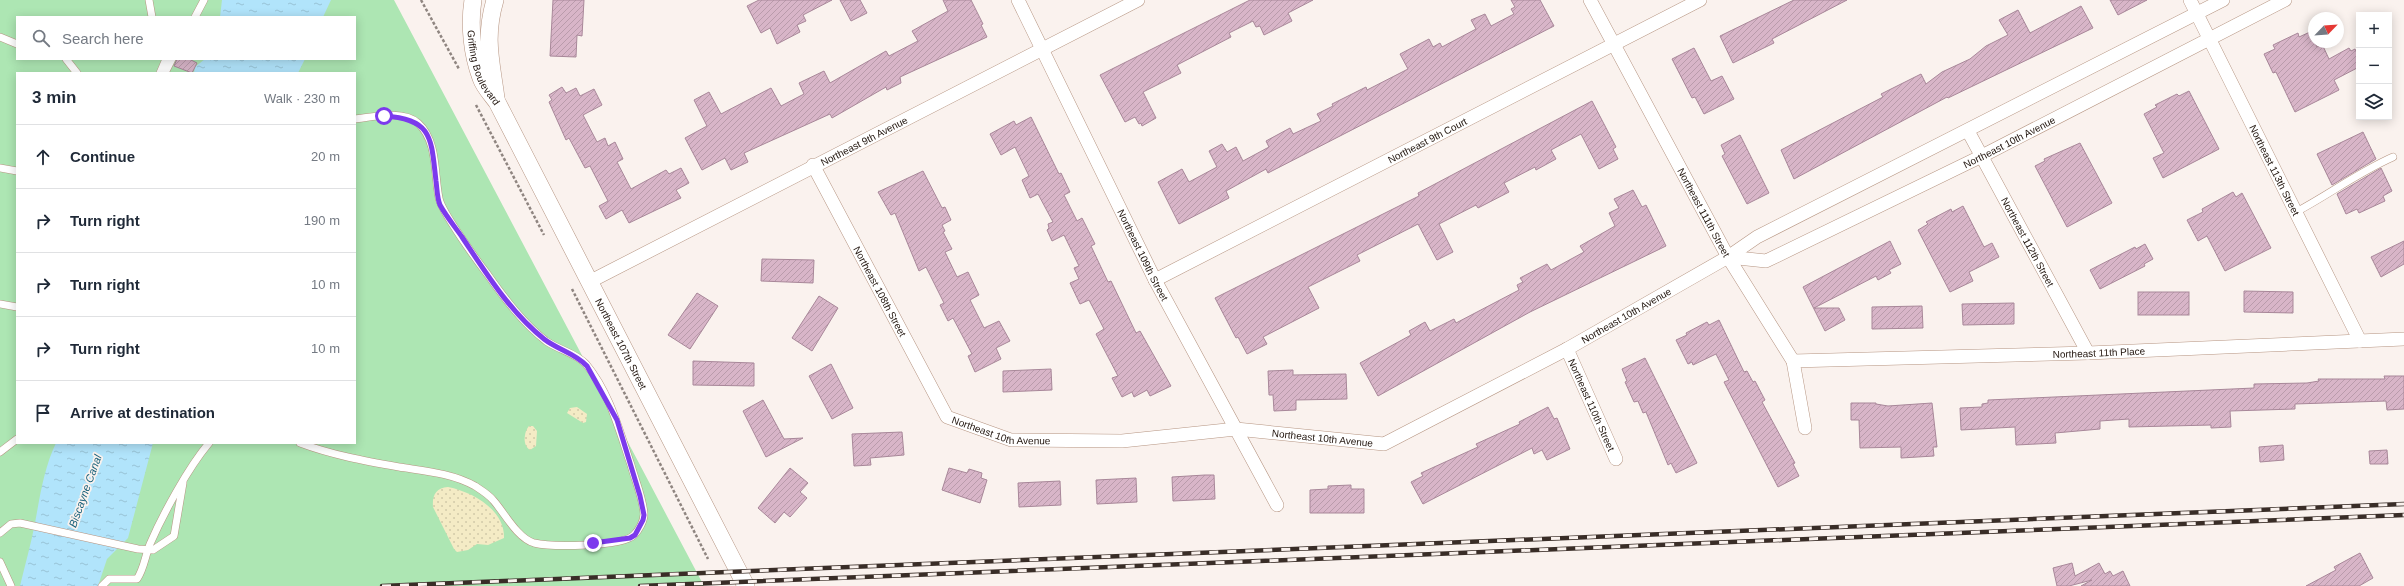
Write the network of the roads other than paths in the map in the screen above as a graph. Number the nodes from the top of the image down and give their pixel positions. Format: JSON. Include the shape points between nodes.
{"nodes":[{"id":1,"x":149,"y":0,"type":"edge"},
{"id":2,"x":204,"y":0,"type":"edge"},
{"id":3,"x":473,"y":0,"type":"edge"},
{"id":4,"x":495,"y":0,"type":"edge"},
{"id":5,"x":1018,"y":0,"type":"edge"},
{"id":6,"x":1138,"y":0,"type":"edge"},
{"id":7,"x":1590,"y":0,"type":"edge"},
{"id":8,"x":1700,"y":0,"type":"edge"},
{"id":9,"x":2190,"y":0,"type":"edge"},
{"id":10,"x":2223,"y":0,"type":"edge"},
{"id":11,"x":2285,"y":0,"type":"edge"},
{"id":12,"x":2197,"y":13,"type":"junction"},
{"id":13,"x":152,"y":16,"type":"edge"},
{"id":14,"x":196,"y":16,"type":"edge"},
{"id":15,"x":0,"y":37,"type":"edge"},
{"id":16,"x":2209,"y":38,"type":"junction"},
{"id":17,"x":16,"y":44,"type":"edge"},
{"id":18,"x":1614,"y":46,"type":"junction"},
{"id":19,"x":1042,"y":48,"type":"junction"},
{"id":20,"x":67,"y":60,"type":"edge"},
{"id":21,"x":159,"y":60,"type":"edge"},
{"id":22,"x":166,"y":60,"type":"edge"},
{"id":23,"x":171,"y":60,"type":"edge"},
{"id":24,"x":76,"y":72,"type":"edge"},
{"id":25,"x":162,"y":72,"type":"edge"},
{"id":26,"x":162,"y":72,"type":"edge"},
{"id":27,"x":163,"y":72,"type":"edge"},
{"id":28,"x":497,"y":102,"type":"junction"},
{"id":29,"x":356,"y":119,"type":"edge"},
{"id":30,"x":1968,"y":131,"type":"junction"},
{"id":31,"x":1982,"y":156,"type":"junction"},
{"id":32,"x":2394,"y":157,"type":"dead end"},
{"id":33,"x":813,"y":165,"type":"junction"},
{"id":34,"x":0,"y":168,"type":"edge"},
{"id":35,"x":16,"y":171,"type":"edge"},
{"id":36,"x":2296,"y":212,"type":"junction"},
{"id":37,"x":1728,"y":257,"type":"junction"},
{"id":38,"x":1155,"y":280,"type":"junction"},
{"id":39,"x":589,"y":282,"type":"junction"},
{"id":40,"x":0,"y":304,"type":"edge"},
{"id":41,"x":16,"y":307,"type":"edge"},
{"id":42,"x":2404,"y":339,"type":"edge"},
{"id":43,"x":2360,"y":340,"type":"junction"},
{"id":44,"x":1567,"y":349,"type":"junction"},
{"id":45,"x":2088,"y":353,"type":"junction"},
{"id":46,"x":1793,"y":361,"type":"junction"},
{"id":47,"x":947,"y":417,"type":"joint"},
{"id":48,"x":1805,"y":428,"type":"dead end"},
{"id":49,"x":1236,"y":429,"type":"junction"},
{"id":50,"x":16,"y":440,"type":"edge"},
{"id":51,"x":208,"y":444,"type":"edge"},
{"id":52,"x":303,"y":444,"type":"edge"},
{"id":53,"x":0,"y":452,"type":"edge"},
{"id":54,"x":1616,"y":460,"type":"dead end"},
{"id":55,"x":183,"y":483,"type":"junction"},
{"id":56,"x":1277,"y":505,"type":"dead end"},
{"id":57,"x":0,"y":533,"type":"edge"},
{"id":58,"x":148,"y":549,"type":"junction"},
{"id":59,"x":0,"y":562,"type":"edge"},
{"id":60,"x":11,"y":586,"type":"edge"},
{"id":61,"x":102,"y":586,"type":"edge"},
{"id":62,"x":746,"y":586,"type":"edge"}],
"edges":[{"from":1,"to":13,"type":"lane"},
{"from":2,"to":14,"type":"lane"},
{"from":3,"to":28,"type":"street","name":"Griffing Boulevard","via":[[471,23],[476,57],[482,80]]},
{"from":4,"to":28,"type":"street","name":"Griffing Boulevard","via":[[488,27],[488,41]]},
{"from":5,"to":19,"type":"street","name":"Northeast 109th Street"},
{"from":6,"to":19,"type":"street","name":"Northeast 9th Avenue"},
{"from":7,"to":18,"type":"street","name":"Northeast 111th Street"},
{"from":8,"to":18,"type":"street","name":"Northeast 9th Court"},
{"from":9,"to":12,"type":"street","name":"Northeast 113th Street"},
{"from":10,"to":12,"type":"street","name":"Northeast 10th Avenue"},
{"from":11,"to":16,"type":"street","name":"Northeast 10th Avenue"},
{"from":12,"to":16,"type":"street","name":"Northeast 113th Street"},
{"from":12,"to":30,"type":"street","name":"Northeast 10th Avenue"},
{"from":15,"to":17,"type":"lane"},
{"from":16,"to":31,"type":"street","name":"Northeast 10th Avenue"},
{"from":16,"to":36,"type":"street","name":"Northeast 113th Street"},
{"from":18,"to":37,"type":"street","name":"Northeast 111th Street"},
{"from":18,"to":38,"type":"street","name":"Northeast 9th Court"},
{"from":19,"to":33,"type":"street","name":"Northeast 9th Avenue"},
{"from":19,"to":38,"type":"street","name":"Northeast 109th Street"},
{"from":20,"to":24,"type":"lane"},
{"from":21,"to":25,"type":"lane"},
{"from":22,"to":26,"type":"lane"},
{"from":23,"to":27,"type":"lane"},
{"from":28,"to":39,"type":"street","name":"Northeast 107th Street"},
{"from":29,"to":52,"type":"lane","via":[[400,117],[414,120],[423,128],[432,148],[440,204],[483,269],[532,329],[556,348],[581,359],[604,392],[619,426],[640,496],[643,520],[635,535],[624,540],[570,544],[531,542],[521,534],[492,499],[471,484],[439,473],[344,457]]},
{"from":30,"to":31,"type":"street","name":"Northeast 112th Street"},
{"from":30,"to":37,"type":"street","name":"Northeast 10th Avenue","via":[[1757,237]]},
{"from":31,"to":37,"type":"street","name":"Northeast 10th Avenue","via":[[1766,261]]},
{"from":31,"to":45,"type":"street","name":"Northeast 112th Street"},
{"from":32,"to":36,"type":"lane","via":[[2346,180]]},
{"from":33,"to":39,"type":"street","name":"Northeast 9th Avenue"},
{"from":33,"to":47,"type":"street","name":"Northeast 108th Street"},
{"from":34,"to":35,"type":"lane"},
{"from":36,"to":43,"type":"street","name":"Northeast 113th Street"},
{"from":37,"to":44,"type":"street","name":"Northeast 10th Avenue"},
{"from":37,"to":46,"type":"street","name":"Northeast 111th Street"},
{"from":38,"to":49,"type":"street","name":"Northeast 109th Street"},
{"from":39,"to":62,"type":"street","name":"Northeast 107th Street"},
{"from":40,"to":41,"type":"lane"},
{"from":42,"to":43,"type":"street","name":"Northeast 11th Place"},
{"from":43,"to":45,"type":"street","name":"Northeast 11th Place"},
{"from":44,"to":49,"type":"street","name":"Northeast 10th Avenue","via":[[1384,444]]},
{"from":44,"to":54,"type":"street","name":"Northeast 110th Street"},
{"from":45,"to":46,"type":"street","name":"Northeast 11th Place"},
{"from":46,"to":48,"type":"street","name":"Northeast 111th Street"},
{"from":47,"to":49,"type":"street","name":"Northeast 10th Avenue","via":[[1011,440],[1122,441]]},
{"from":49,"to":56,"type":"street","name":"Northeast 109th Street"},
{"from":50,"to":53,"type":"lane"},
{"from":51,"to":55,"type":"lane"},
{"from":55,"to":58,"type":"lane"},
{"from":55,"to":58,"type":"lane","via":[[174,536],[160,546]]},
{"from":57,"to":58,"type":"lane","via":[[11,524],[34,526]]},
{"from":58,"to":61,"type":"lane","via":[[137,579],[109,579]]},
{"from":59,"to":60,"type":"lane"}]}
